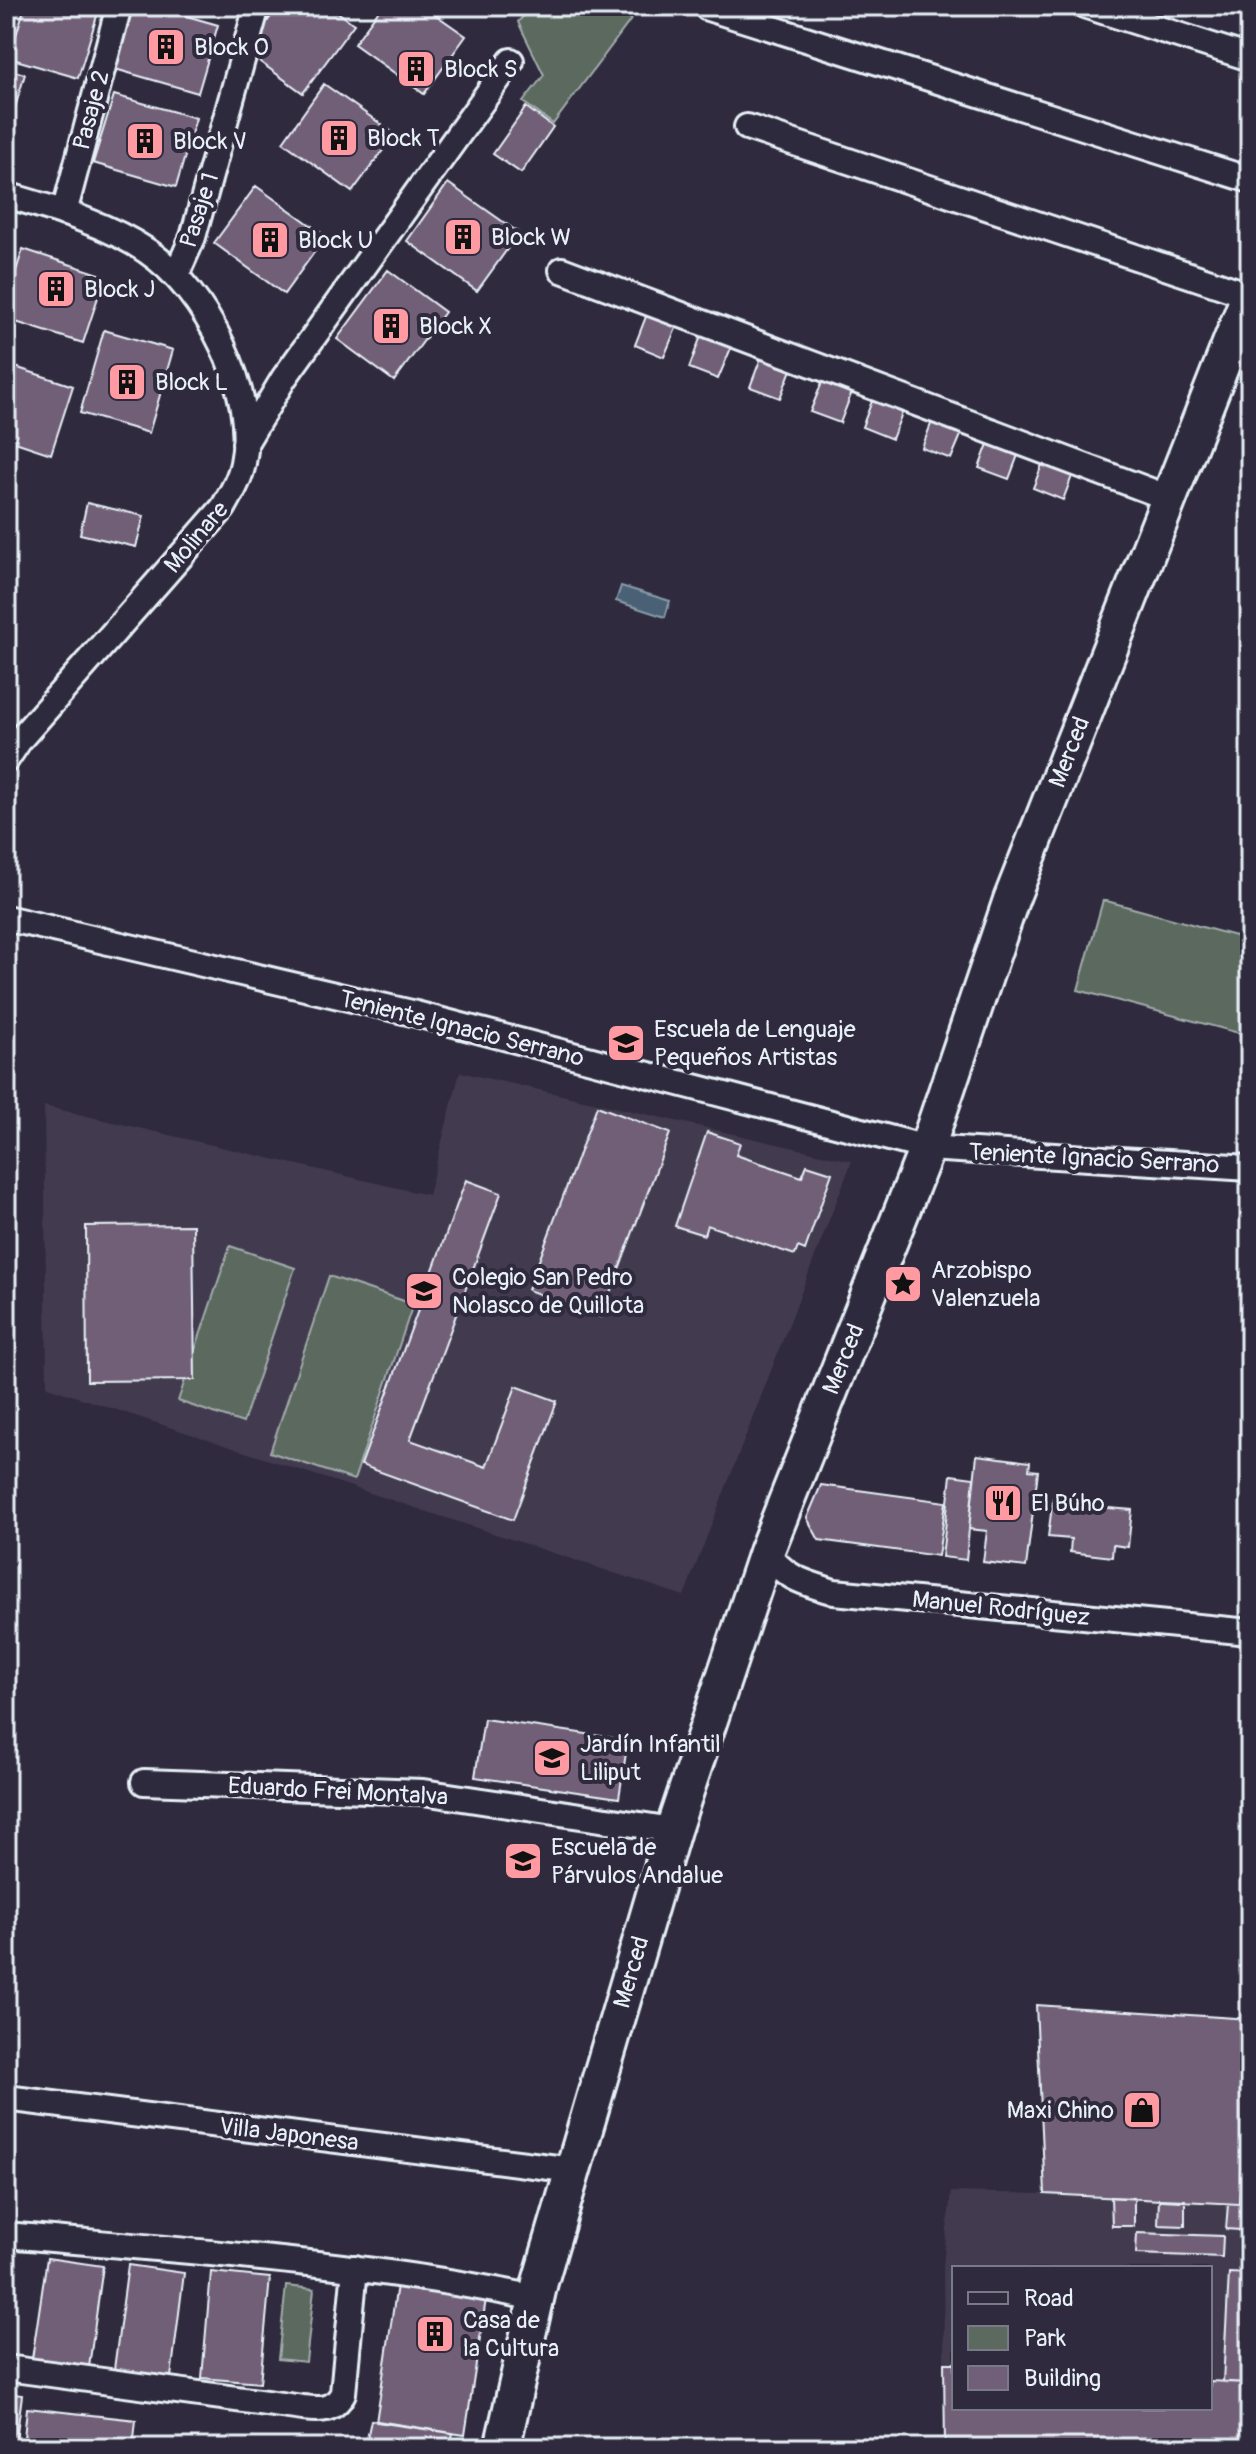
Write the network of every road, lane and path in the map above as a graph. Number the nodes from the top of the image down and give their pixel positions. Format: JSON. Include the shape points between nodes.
{"nodes":[{"id":1,"x":119,"y":6,"type":"edge"},
{"id":2,"x":257,"y":6,"type":"edge"},
{"id":3,"x":1087,"y":6,"type":"edge"},
{"id":4,"x":708,"y":8,"type":"dead end"},
{"id":5,"x":1250,"y":58,"type":"edge"},
{"id":6,"x":511,"y":61,"type":"dead end"},
{"id":7,"x":747,"y":127,"type":"dead end"},
{"id":8,"x":1250,"y":180,"type":"edge"},
{"id":9,"x":6,"y":195,"type":"edge"},
{"id":10,"x":64,"y":213,"type":"junction"},
{"id":11,"x":562,"y":270,"type":"dead end"},
{"id":12,"x":176,"y":275,"type":"junction"},
{"id":13,"x":1250,"y":294,"type":"edge"},
{"id":14,"x":1242,"y":336,"type":"edge"},
{"id":15,"x":245,"y":443,"type":"junction"},
{"id":16,"x":1169,"y":498,"type":"junction"},
{"id":17,"x":6,"y":760,"type":"edge"},
{"id":18,"x":6,"y":918,"type":"edge"},
{"id":19,"x":927,"y":1148,"type":"junction"},
{"id":20,"x":1250,"y":1168,"type":"edge"},
{"id":21,"x":766,"y":1552,"type":"junction"},
{"id":22,"x":1250,"y":1632,"type":"edge"},
{"id":23,"x":144,"y":1782,"type":"dead end"},
{"id":24,"x":673,"y":1830,"type":"junction"},
{"id":25,"x":6,"y":2098,"type":"edge"},
{"id":26,"x":573,"y":2170,"type":"junction"},
{"id":27,"x":6,"y":2235,"type":"edge"},
{"id":28,"x":355,"y":2268,"type":"junction"},
{"id":29,"x":536,"y":2298,"type":"junction"},
{"id":30,"x":6,"y":2368,"type":"edge"},
{"id":31,"x":502,"y":2448,"type":"edge"}],
"edges":[{"from":1,"to":10,"type":"street","name":"Pasaje 2"},
{"from":2,"to":12,"type":"street","name":"Pasaje 1","via":[[193,237]]},
{"from":3,"to":5,"type":"street"},
{"from":4,"to":8,"type":"street"},
{"from":6,"to":15,"type":"street","via":[[284,378]]},
{"from":7,"to":13,"type":"street"},
{"from":9,"to":10,"type":"street","name":"Molinare"},
{"from":10,"to":12,"type":"street","name":"Molinare","via":[[135,244]]},
{"from":11,"to":16,"type":"street"},
{"from":12,"to":15,"type":"street","name":"Molinare","via":[[215,332],[242,405]]},
{"from":13,"to":14,"type":"main road","name":"Merced"},
{"from":14,"to":16,"type":"main road","name":"Merced"},
{"from":15,"to":17,"type":"street","name":"Molinare","via":[[239,475],[223,508]]},
{"from":16,"to":19,"type":"main road","name":"Merced","via":[[1011,900]]},
{"from":18,"to":19,"type":"street","name":"Teniente Ignacio Serrano","via":[[416,1014]]},
{"from":19,"to":20,"type":"street","name":"Teniente Ignacio Serrano"},
{"from":19,"to":21,"type":"main road","name":"Merced"},
{"from":21,"to":22,"type":"street","name":"Manuel Rodríguez","via":[[794,1580],[834,1592]]},
{"from":21,"to":24,"type":"main road","name":"Merced"},
{"from":23,"to":24,"type":"street","name":"Eduardo Frei Montalva","via":[[423,1792]]},
{"from":24,"to":26,"type":"main road","name":"Merced"},
{"from":25,"to":26,"type":"street","name":"Villa Japonesa"},
{"from":26,"to":29,"type":"main road","name":"Merced"},
{"from":27,"to":28,"type":"street"},
{"from":28,"to":29,"type":"street"},
{"from":28,"to":30,"type":"street","via":[[343,2393],[322,2410]]},
{"from":29,"to":31,"type":"main road","name":"Merced"}]}
